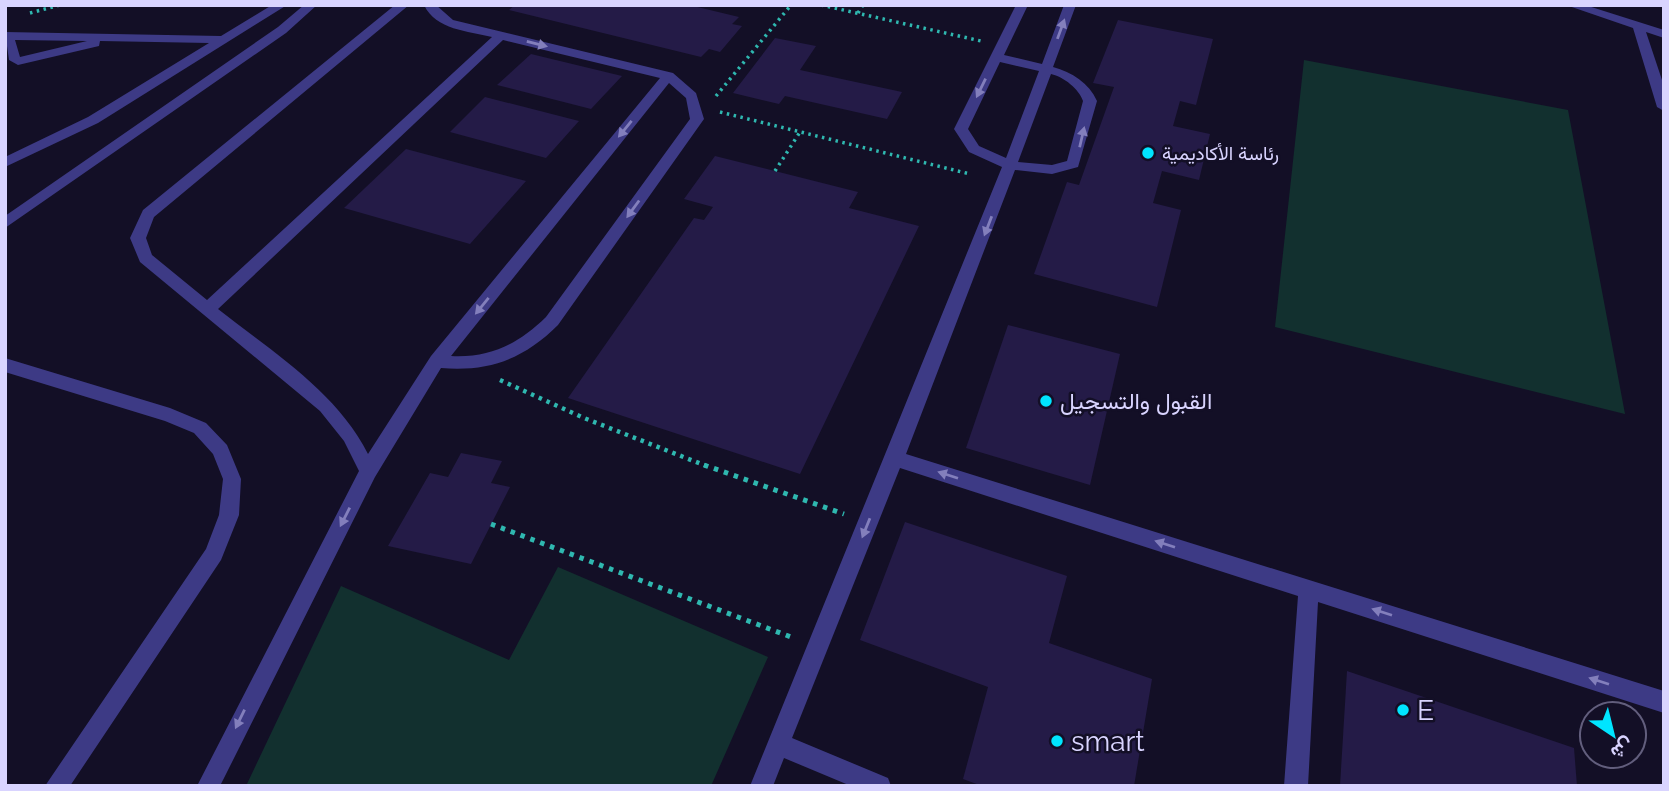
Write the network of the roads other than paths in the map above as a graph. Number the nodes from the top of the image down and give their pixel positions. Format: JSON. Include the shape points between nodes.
{"nodes":[{"id":1,"x":281,"y":5,"type":"edge"},
{"id":2,"x":311,"y":5,"type":"edge"},
{"id":3,"x":403,"y":5,"type":"edge"},
{"id":4,"x":430,"y":5,"type":"edge"},
{"id":5,"x":1022,"y":5,"type":"edge"},
{"id":6,"x":1070,"y":5,"type":"edge"},
{"id":7,"x":1572,"y":5,"type":"edge"},
{"id":8,"x":1638,"y":25,"type":"junction"},
{"id":9,"x":1664,"y":34,"type":"edge"},
{"id":10,"x":501,"y":35,"type":"junction"},
{"id":11,"x":6,"y":36,"type":"edge"},
{"id":12,"x":113,"y":38,"type":"junction"},
{"id":13,"x":224,"y":40,"type":"junction"},
{"id":14,"x":1000,"y":51,"type":"junction"},
{"id":15,"x":1047,"y":68,"type":"junction"},
{"id":16,"x":668,"y":76,"type":"junction"},
{"id":17,"x":1664,"y":107,"type":"edge"},
{"id":18,"x":5,"y":163,"type":"edge"},
{"id":19,"x":1012,"y":163,"type":"junction"},
{"id":20,"x":5,"y":223,"type":"edge"},
{"id":21,"x":207,"y":310,"type":"junction"},
{"id":22,"x":437,"y":360,"type":"junction"},
{"id":23,"x":5,"y":365,"type":"edge"},
{"id":24,"x":897,"y":459,"type":"junction"},
{"id":25,"x":368,"y":471,"type":"junction"},
{"id":26,"x":1309,"y":589,"type":"junction"},
{"id":27,"x":1664,"y":702,"type":"edge"},
{"id":28,"x":778,"y":744,"type":"junction"},
{"id":29,"x":56,"y":786,"type":"edge"},
{"id":30,"x":208,"y":786,"type":"edge"},
{"id":31,"x":761,"y":786,"type":"edge"},
{"id":32,"x":880,"y":786,"type":"edge"},
{"id":33,"x":1296,"y":786,"type":"edge"}],
"edges":[{"from":1,"to":13,"type":"street"},
{"from":2,"to":20,"type":"street","via":[[282,30]]},
{"from":3,"to":21,"type":"street","via":[[148,214],[138,238],[145,258]]},
{"from":4,"to":10,"type":"street","via":[[449,23]]},
{"from":5,"to":14,"type":"street"},
{"from":15,"to":6,"type":"street","one_way":true},
{"from":7,"to":8,"type":"street"},
{"from":8,"to":9,"type":"street"},
{"from":8,"to":17,"type":"street"},
{"from":10,"to":16,"type":"street","one_way":true},
{"from":10,"to":21,"type":"street"},
{"from":11,"to":12,"type":"street"},
{"from":11,"to":12,"type":"street","via":[[15,60],[24,62]]},
{"from":12,"to":13,"type":"street"},
{"from":13,"to":18,"type":"street","via":[[82,126]]},
{"from":14,"to":15,"type":"street"},
{"from":14,"to":19,"type":"street","one_way":true,"via":[[961,129],[976,151]]},
{"from":15,"to":19,"type":"street"},
{"from":19,"to":15,"type":"street","one_way":true,"via":[[1054,172],[1077,158],[1090,101],[1076,81]]},
{"from":16,"to":22,"type":"street","one_way":true},
{"from":16,"to":22,"type":"street","one_way":true,"via":[[686,87],[701,114],[552,321],[531,343],[502,358],[468,364]]},
{"from":19,"to":24,"type":"street","one_way":true},
{"from":21,"to":25,"type":"street","via":[[326,407],[351,436]]},
{"from":22,"to":25,"type":"street"},
{"from":23,"to":29,"type":"street","via":[[200,428],[221,450],[232,479],[229,515],[214,554]]},
{"from":26,"to":24,"type":"street","one_way":true},
{"from":24,"to":28,"type":"street","one_way":true},
{"from":25,"to":30,"type":"street","one_way":true},
{"from":27,"to":26,"type":"street","one_way":true},
{"from":26,"to":33,"type":"street"},
{"from":28,"to":31,"type":"street"},
{"from":28,"to":32,"type":"street"}]}
